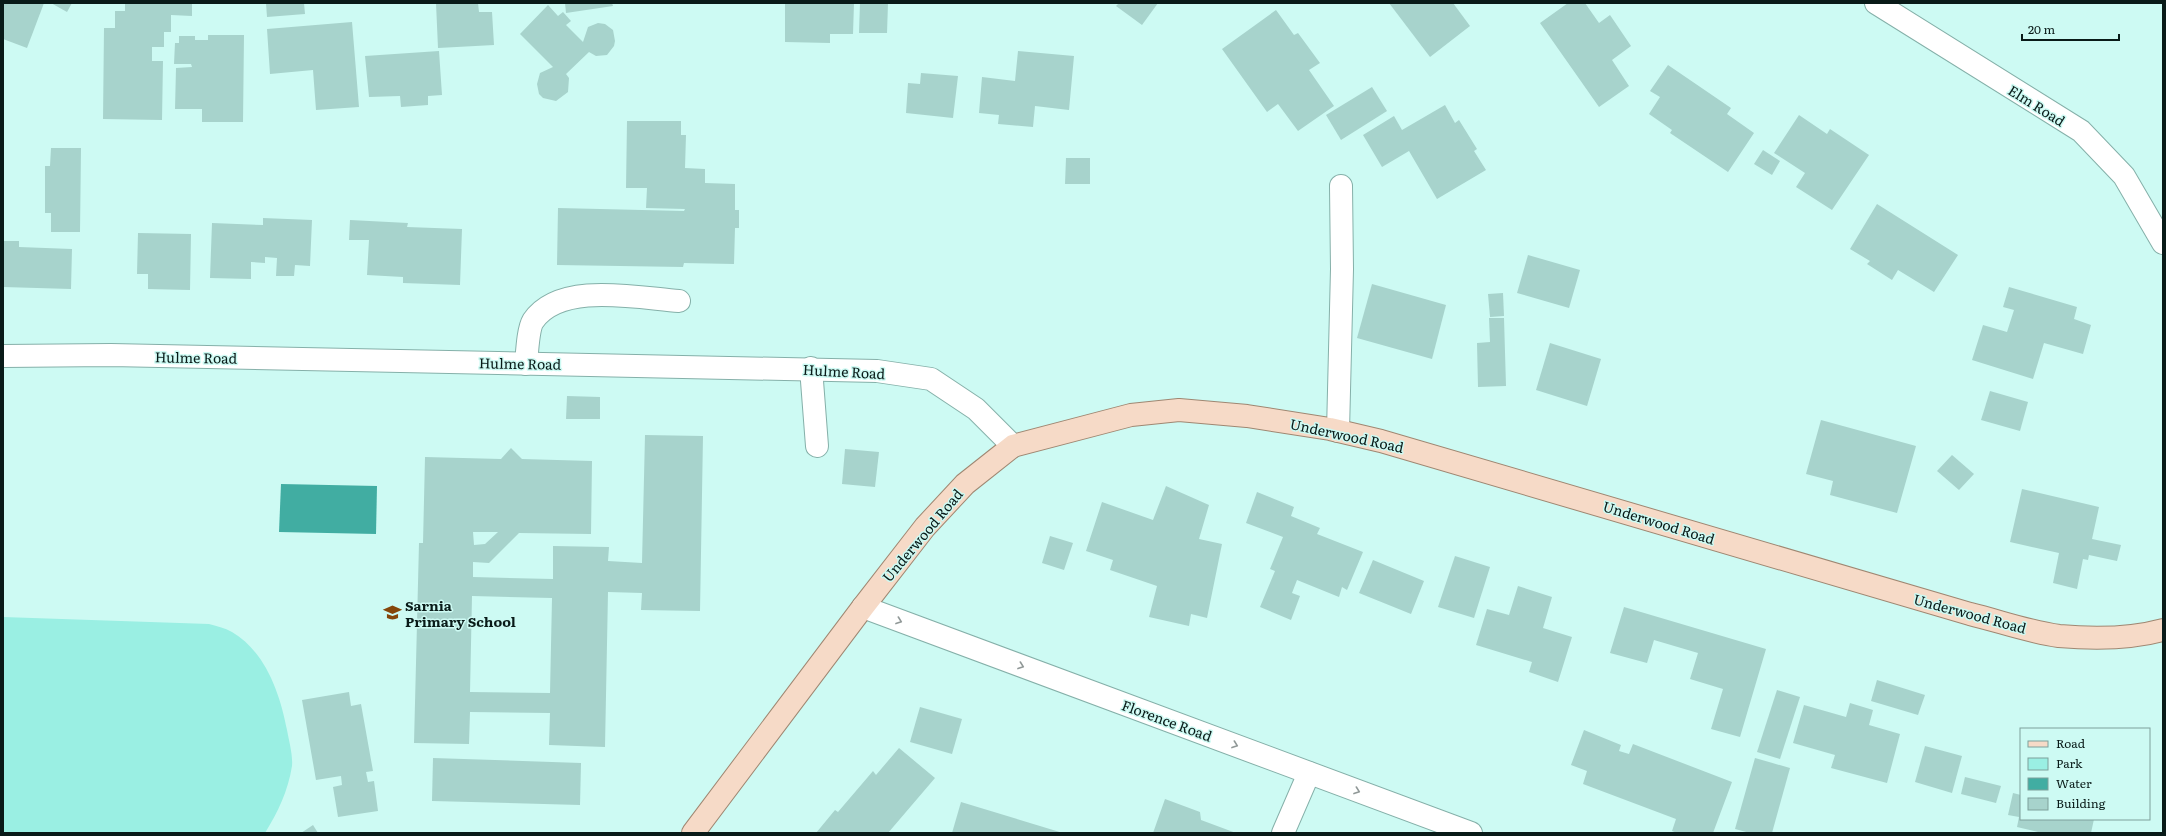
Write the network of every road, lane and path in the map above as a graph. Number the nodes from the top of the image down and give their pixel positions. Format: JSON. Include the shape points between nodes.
{"nodes":[{"id":1,"x":1876,"y":3,"type":"edge"},
{"id":2,"x":1341,"y":186,"type":"dead end"},
{"id":3,"x":2163,"y":243,"type":"edge"},
{"id":4,"x":679,"y":301,"type":"dead end"},
{"id":5,"x":3,"y":356,"type":"edge"},
{"id":6,"x":526,"y":364,"type":"junction"},
{"id":7,"x":811,"y":368,"type":"junction"},
{"id":8,"x":1338,"y":431,"type":"junction"},
{"id":9,"x":817,"y":446,"type":"dead end"},
{"id":10,"x":1013,"y":446,"type":"junction"},
{"id":11,"x":863,"y":607,"type":"junction"},
{"id":12,"x":2163,"y":630,"type":"edge"},
{"id":13,"x":1309,"y":773,"type":"junction"},
{"id":14,"x":693,"y":833,"type":"edge"},
{"id":15,"x":1283,"y":833,"type":"edge"},
{"id":16,"x":1471,"y":833,"type":"edge"}],
"edges":[{"from":1,"to":3,"type":"street","name":"Elm Road","via":[[2081,131],[2124,176]]},
{"from":2,"to":8,"type":"street","via":[[1342,270]]},
{"from":4,"to":6,"type":"street","via":[[604,296],[580,296],[562,300],[546,308],[532,322]]},
{"from":5,"to":6,"type":"street","name":"Hulme Road","via":[[111,355]]},
{"from":6,"to":7,"type":"street","name":"Hulme Road"},
{"from":7,"to":9,"type":"street"},
{"from":7,"to":10,"type":"street","name":"Hulme Road","via":[[877,371],[931,379],[976,409]]},
{"from":8,"to":10,"type":"main road","name":"Underwood Road","via":[[1247,416],[1179,410],[1132,415]]},
{"from":8,"to":12,"type":"main road","name":"Underwood Road","via":[[1440,457],[1970,614],[2058,636],[2106,638],[2148,635]]},
{"from":10,"to":11,"type":"main road","name":"Underwood Road","via":[[966,484],[925,527]]},
{"from":11,"to":13,"type":"street","name":"Florence Road","one_way":true},
{"from":11,"to":14,"type":"main road","name":"Underwood Road"},
{"from":13,"to":15,"type":"street"},
{"from":13,"to":16,"type":"street","name":"Florence Road","one_way":true}]}
